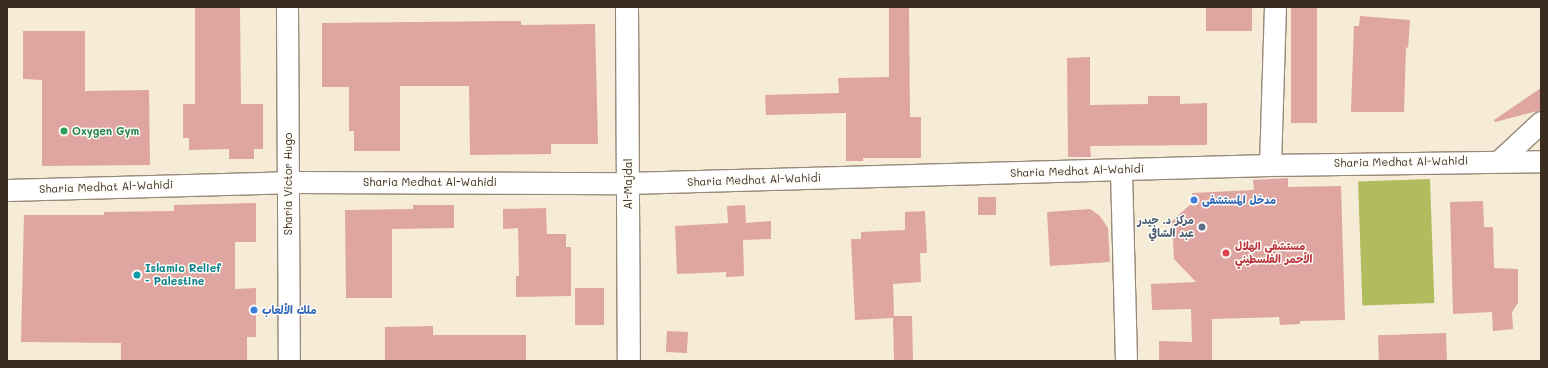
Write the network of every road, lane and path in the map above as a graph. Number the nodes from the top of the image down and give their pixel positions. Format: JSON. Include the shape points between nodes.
{"nodes":[{"id":1,"x":287,"y":7,"type":"edge"},
{"id":2,"x":627,"y":7,"type":"edge"},
{"id":3,"x":1275,"y":7,"type":"edge"},
{"id":4,"x":1541,"y":122,"type":"edge"},
{"id":5,"x":1500,"y":160,"type":"junction"},
{"id":6,"x":1541,"y":160,"type":"edge"},
{"id":7,"x":1270,"y":165,"type":"junction"},
{"id":8,"x":1121,"y":170,"type":"junction"},
{"id":9,"x":288,"y":182,"type":"junction"},
{"id":10,"x":627,"y":183,"type":"junction"},
{"id":11,"x":7,"y":190,"type":"edge"},
{"id":12,"x":289,"y":361,"type":"edge"},
{"id":13,"x":629,"y":361,"type":"edge"},
{"id":14,"x":1126,"y":361,"type":"edge"}],
"edges":[{"from":1,"to":9,"type":"street","name":"Sharia Victor Hugo"},
{"from":2,"to":10,"type":"main road","name":"Al-Majdal"},
{"from":3,"to":7,"type":"street"},
{"from":4,"to":5,"type":"street"},
{"from":5,"to":6,"type":"street","name":"Sharia Medhat Al-Wahidi"},
{"from":5,"to":7,"type":"street","name":"Sharia Medhat Al-Wahidi"},
{"from":7,"to":8,"type":"street","name":"Sharia Medhat Al-Wahidi"},
{"from":8,"to":10,"type":"street","name":"Sharia Medhat Al-Wahidi"},
{"from":8,"to":14,"type":"street"},
{"from":9,"to":10,"type":"street","name":"Sharia Medhat Al-Wahidi"},
{"from":9,"to":11,"type":"street","name":"Sharia Medhat Al-Wahidi"},
{"from":9,"to":12,"type":"street","name":"Sharia Victor Hugo"},
{"from":10,"to":13,"type":"main road","name":"Al-Majdal"}]}
